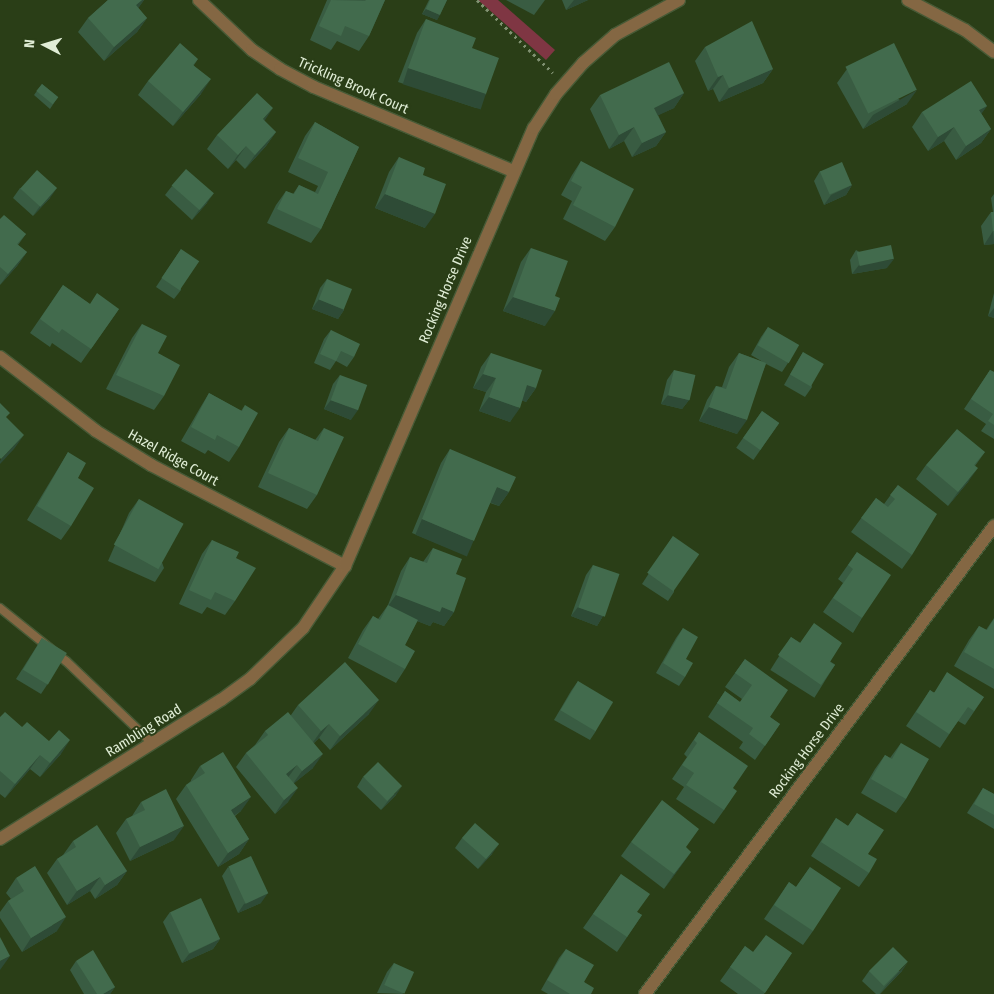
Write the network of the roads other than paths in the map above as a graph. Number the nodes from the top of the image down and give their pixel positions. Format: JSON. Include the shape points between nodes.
{"nodes":[{"id":1,"x":200,"y":0,"type":"edge"},
{"id":2,"x":679,"y":0,"type":"edge"},
{"id":3,"x":908,"y":0,"type":"edge"},
{"id":4,"x":994,"y":52,"type":"edge"},
{"id":5,"x":513,"y":171,"type":"junction"},
{"id":6,"x":0,"y":357,"type":"edge"},
{"id":7,"x":994,"y":526,"type":"edge"},
{"id":8,"x":345,"y":566,"type":"junction"},
{"id":9,"x":0,"y":608,"type":"edge"},
{"id":10,"x":295,"y":637,"type":"joint"},
{"id":11,"x":152,"y":743,"type":"junction"},
{"id":12,"x":0,"y":839,"type":"edge"},
{"id":13,"x":644,"y":994,"type":"edge"}],
"edges":[{"from":1,"to":5,"type":"street","name":"Trickling Brook Court","via":[[252,50],[280,69],[314,87]]},
{"from":2,"to":5,"type":"street","name":"Rocking Horse Drive","via":[[615,35],[564,84],[534,128]]},
{"from":3,"to":4,"type":"street","via":[[965,30]]},
{"from":5,"to":8,"type":"street","name":"Rocking Horse Drive"},
{"from":6,"to":8,"type":"street","name":"Hazel Ridge Court","via":[[104,436]]},
{"from":7,"to":13,"type":"street","name":"Rocking Horse Drive"},
{"from":8,"to":10,"type":"street","name":"Rocking Horse Drive"},
{"from":9,"to":11,"type":"lane","via":[[66,661]]},
{"from":10,"to":11,"type":"street","name":"Rambling Road","via":[[250,679]]},
{"from":11,"to":12,"type":"street","name":"Rambling Road"}]}
